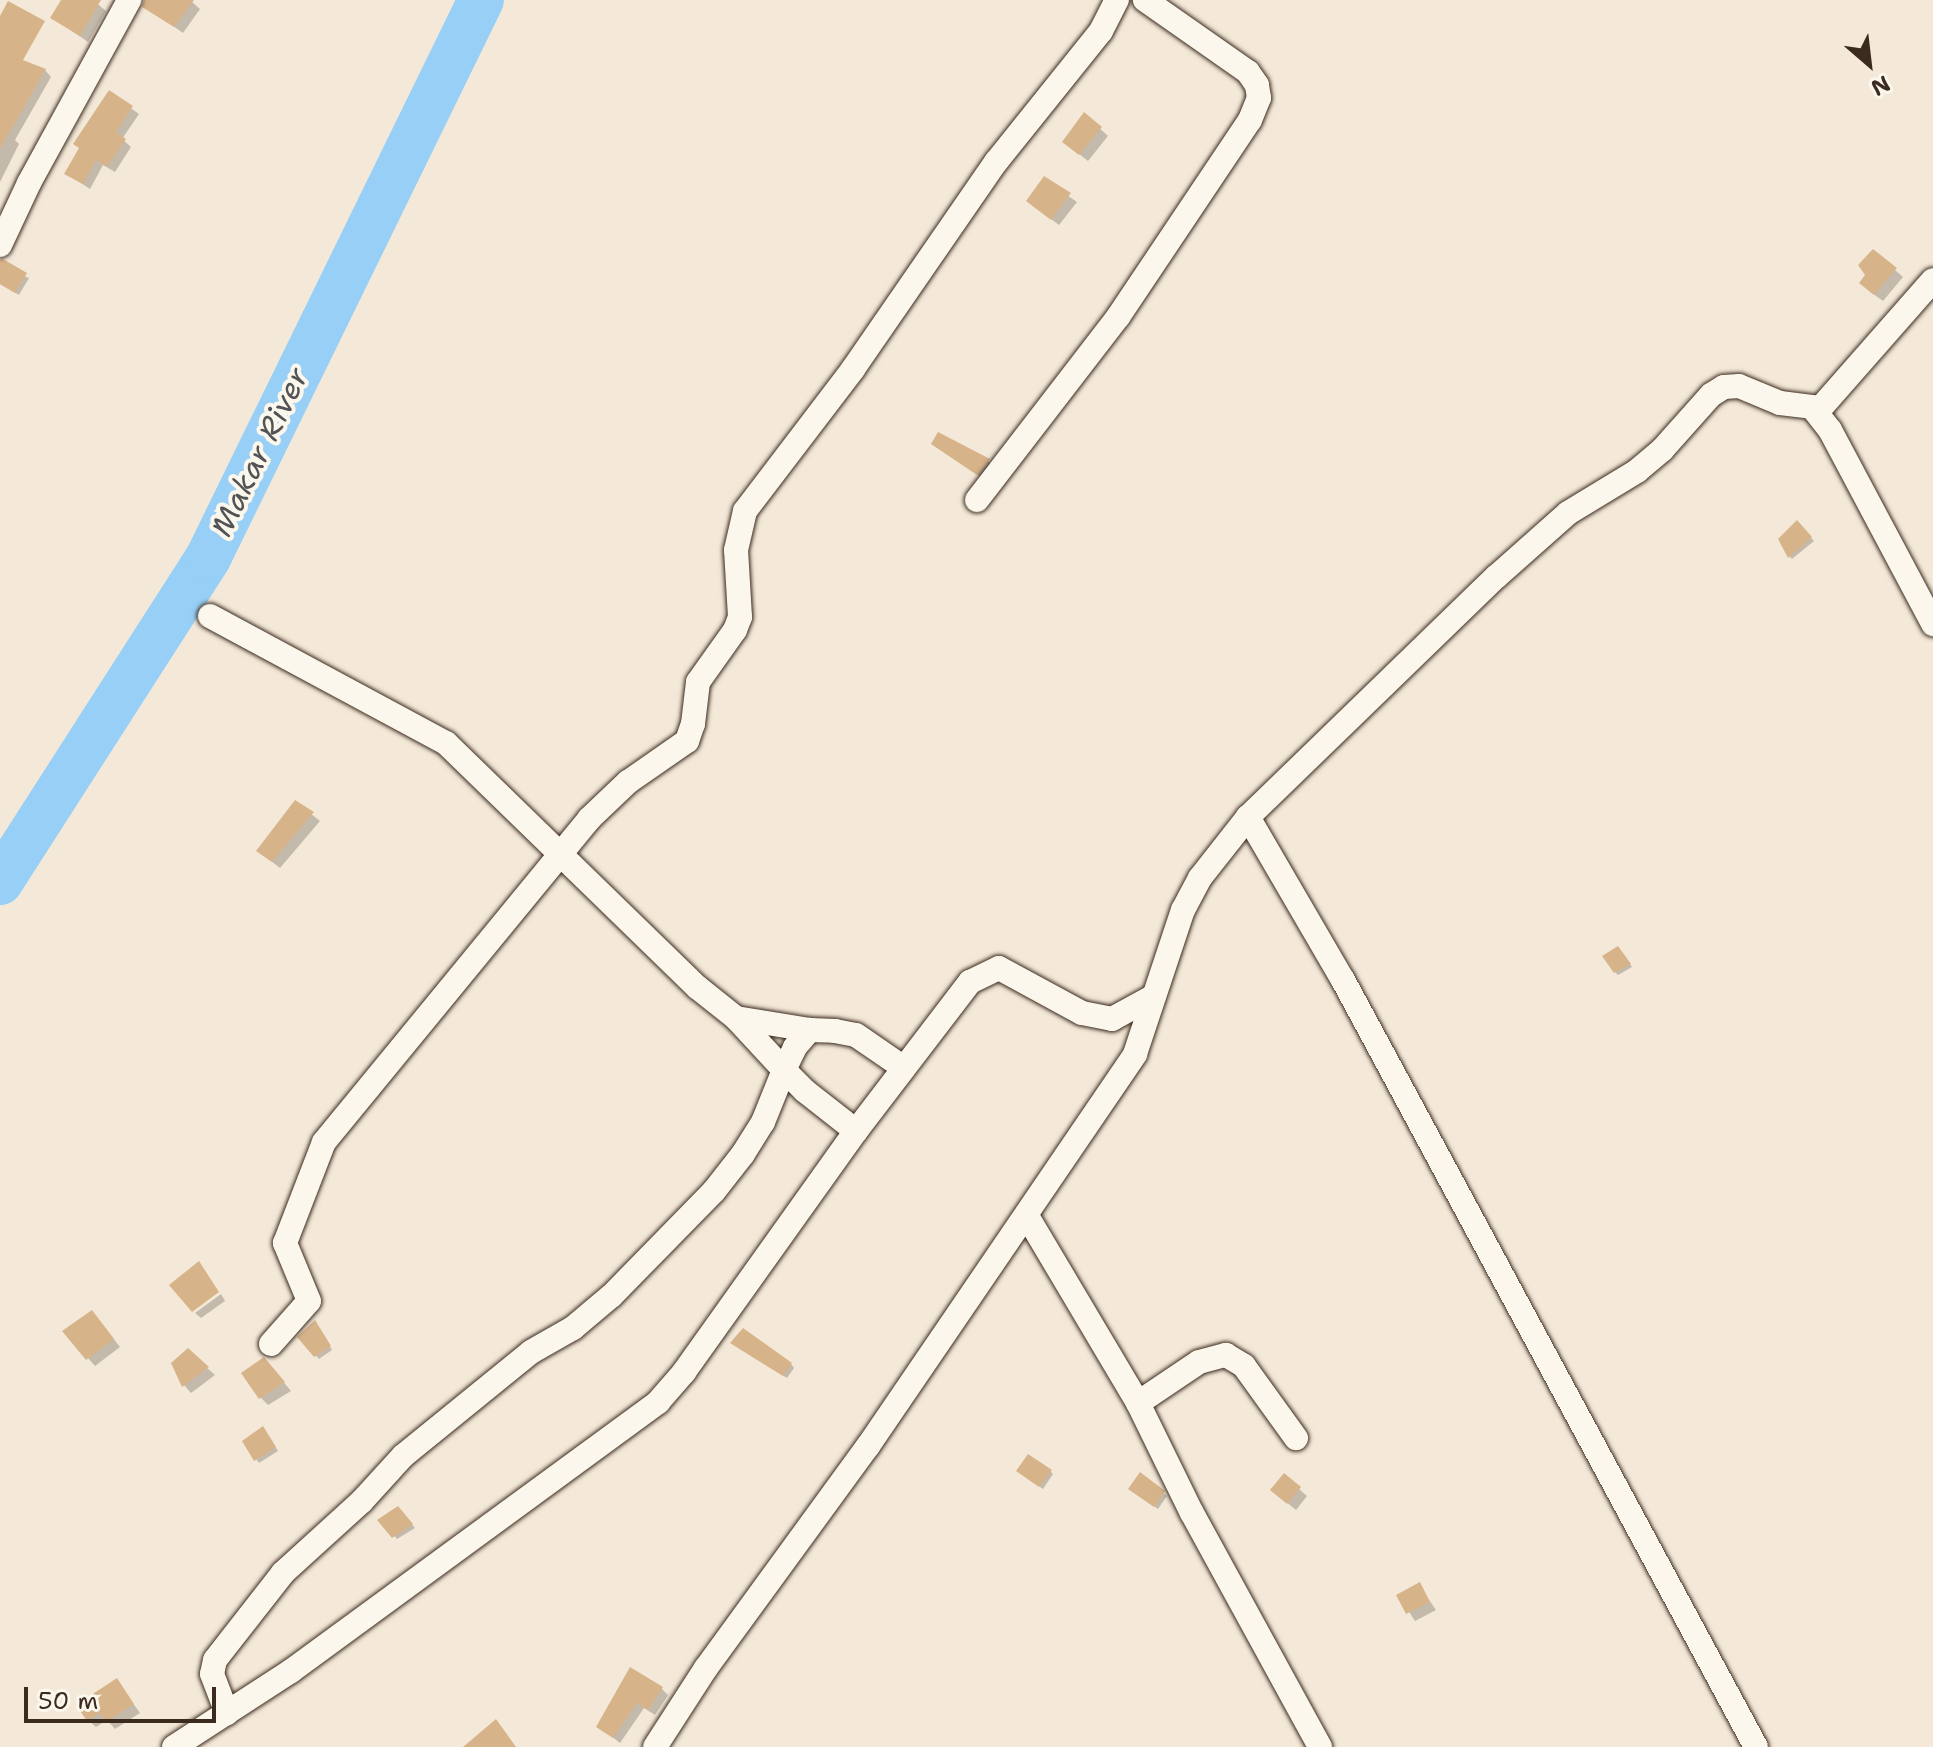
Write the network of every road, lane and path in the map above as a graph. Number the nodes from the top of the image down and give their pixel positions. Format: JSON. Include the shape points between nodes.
{"nodes":[{"id":1,"x":129,"y":0,"type":"edge"},
{"id":2,"x":1117,"y":0,"type":"edge"},
{"id":3,"x":1145,"y":0,"type":"edge"},
{"id":4,"x":0,"y":245,"type":"edge"},
{"id":5,"x":1933,"y":280,"type":"edge"},
{"id":6,"x":1818,"y":411,"type":"junction"},
{"id":7,"x":977,"y":500,"type":"dead end"},
{"id":8,"x":210,"y":616,"type":"dead end"},
{"id":9,"x":1933,"y":624,"type":"edge"},
{"id":10,"x":1248,"y":817,"type":"junction"},
{"id":11,"x":560,"y":853,"type":"junction"},
{"id":12,"x":1154,"y":996,"type":"junction"},
{"id":13,"x":736,"y":1018,"type":"junction"},
{"id":14,"x":1112,"y":1019,"type":"junction"},
{"id":15,"x":810,"y":1030,"type":"junction"},
{"id":16,"x":1135,"y":1054,"type":"junction"},
{"id":17,"x":904,"y":1068,"type":"junction"},
{"id":18,"x":784,"y":1070,"type":"junction"},
{"id":19,"x":856,"y":1131,"type":"junction"},
{"id":20,"x":1027,"y":1216,"type":"junction"},
{"id":21,"x":271,"y":1344,"type":"dead end"},
{"id":22,"x":1138,"y":1403,"type":"junction"},
{"id":23,"x":1296,"y":1438,"type":"dead end"},
{"id":24,"x":227,"y":1713,"type":"junction"},
{"id":25,"x":174,"y":1747,"type":"edge"},
{"id":26,"x":655,"y":1747,"type":"edge"},
{"id":27,"x":1320,"y":1747,"type":"edge"},
{"id":28,"x":1756,"y":1747,"type":"edge"}],
"edges":[{"from":1,"to":4,"type":"street"},
{"from":2,"to":11,"type":"street","via":[[1101,31],[996,162],[853,369],[745,511],[736,550],[740,617],[698,682],[687,741],[628,782]]},
{"from":3,"to":7,"type":"street","via":[[1248,72],[1259,98],[1250,120],[1118,317]]},
{"from":5,"to":6,"type":"street"},
{"from":6,"to":9,"type":"street"},
{"from":6,"to":10,"type":"street","via":[[1739,386],[1711,395],[1662,450],[1568,513],[1496,577]]},
{"from":8,"to":11,"type":"street","via":[[446,743]]},
{"from":10,"to":12,"type":"street","via":[[1200,878],[1183,910]]},
{"from":10,"to":28,"type":"street","via":[[1366,1021]]},
{"from":11,"to":13,"type":"street","via":[[697,987]]},
{"from":11,"to":21,"type":"street","via":[[324,1142],[285,1243],[309,1301]]},
{"from":12,"to":14,"type":"street"},
{"from":12,"to":16,"type":"street"},
{"from":13,"to":15,"type":"street"},
{"from":13,"to":18,"type":"street"},
{"from":14,"to":16,"type":"street"},
{"from":14,"to":17,"type":"street","via":[[1082,1013],[999,968],[989,970],[970,982]]},
{"from":15,"to":17,"type":"street","via":[[856,1035]]},
{"from":15,"to":18,"type":"street"},
{"from":16,"to":20,"type":"street"},
{"from":17,"to":19,"type":"street"},
{"from":18,"to":19,"type":"street"},
{"from":18,"to":24,"type":"street","via":[[743,1154],[611,1296],[573,1328],[531,1352],[403,1456],[283,1573],[215,1660],[212,1674]]},
{"from":19,"to":24,"type":"street","via":[[658,1402]]},
{"from":20,"to":22,"type":"street"},
{"from":20,"to":26,"type":"street"},
{"from":22,"to":23,"type":"street","via":[[1199,1362],[1226,1355],[1244,1366]]},
{"from":22,"to":27,"type":"street"},
{"from":24,"to":25,"type":"street"}]}
